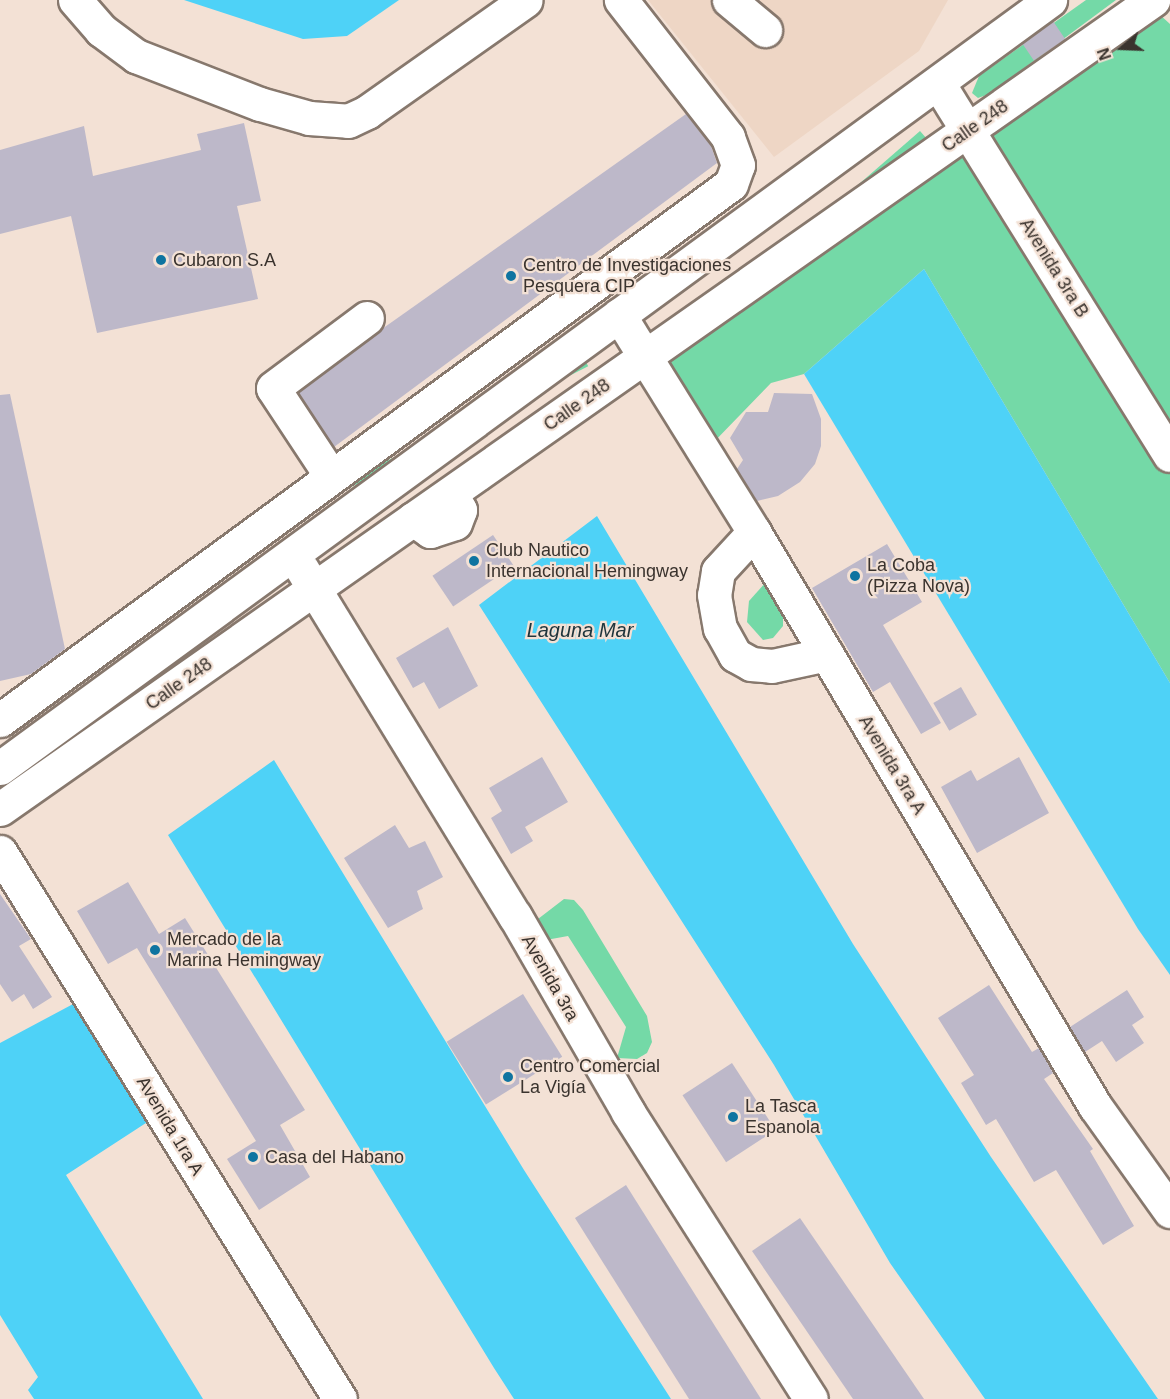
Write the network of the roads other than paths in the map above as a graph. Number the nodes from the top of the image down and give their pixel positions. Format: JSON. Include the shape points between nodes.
{"nodes":[{"id":1,"x":75,"y":0,"type":"edge"},
{"id":2,"x":526,"y":0,"type":"edge"},
{"id":3,"x":621,"y":0,"type":"edge"},
{"id":4,"x":729,"y":0,"type":"edge"},
{"id":5,"x":1050,"y":0,"type":"edge"},
{"id":6,"x":1153,"y":0,"type":"edge"},
{"id":7,"x":765,"y":30,"type":"dead end"},
{"id":8,"x":938,"y":82,"type":"junction"},
{"id":9,"x":968,"y":130,"type":"junction"},
{"id":10,"x":619,"y":315,"type":"junction"},
{"id":11,"x":367,"y":318,"type":"dead end"},
{"id":12,"x":646,"y":356,"type":"junction"},
{"id":13,"x":1170,"y":455,"type":"edge"},
{"id":14,"x":331,"y":476,"type":"junction"},
{"id":15,"x":754,"y":532,"type":"junction"},
{"id":16,"x":293,"y":554,"type":"junction"},
{"id":17,"x":315,"y":589,"type":"junction"},
{"id":18,"x":826,"y":654,"type":"junction"},
{"id":19,"x":0,"y":720,"type":"edge"},
{"id":20,"x":0,"y":768,"type":"edge"},
{"id":21,"x":0,"y":809,"type":"edge"},
{"id":22,"x":0,"y":852,"type":"edge"},
{"id":23,"x":1170,"y":1211,"type":"edge"},
{"id":24,"x":340,"y":1399,"type":"edge"},
{"id":25,"x":811,"y":1399,"type":"edge"}],
"edges":[{"from":1,"to":2,"type":"street","via":[[101,30],[136,56],[260,104],[309,118],[348,121],[367,112]]},
{"from":3,"to":14,"type":"street","via":[[728,137],[738,165],[731,184],[600,284]]},
{"from":4,"to":7,"type":"street"},
{"from":5,"to":8,"type":"street","name":"Calle 248"},
{"from":6,"to":9,"type":"street","name":"Calle 248"},
{"from":8,"to":9,"type":"street","name":"Avenida 3ra B"},
{"from":8,"to":10,"type":"street","name":"Calle 248"},
{"from":9,"to":12,"type":"street","name":"Calle 248"},
{"from":9,"to":13,"type":"street","name":"Avenida 3ra B"},
{"from":10,"to":12,"type":"street","name":"Avenida 3ra A"},
{"from":10,"to":16,"type":"street","name":"Calle 248"},
{"from":11,"to":14,"type":"street","via":[[273,388]]},
{"from":12,"to":15,"type":"street","name":"Avenida 3ra A"},
{"from":12,"to":17,"type":"street","name":"Calle 248"},
{"from":14,"to":19,"type":"street"},
{"from":15,"to":18,"type":"street","name":"Avenida 3ra A"},
{"from":15,"to":18,"type":"street","via":[[718,572],[714,595],[720,628],[735,655],[751,664],[772,666]]},
{"from":16,"to":17,"type":"street","name":"Avenida 3ra"},
{"from":16,"to":20,"type":"street","name":"Calle 248"},
{"from":17,"to":21,"type":"street","name":"Calle 248"},
{"from":17,"to":25,"type":"street","name":"Avenida 3ra","via":[[515,916],[628,1112]]},
{"from":18,"to":23,"type":"street","name":"Avenida 3ra A","via":[[1095,1106]]},
{"from":22,"to":24,"type":"street","name":"Avenida 1ra A"}]}
